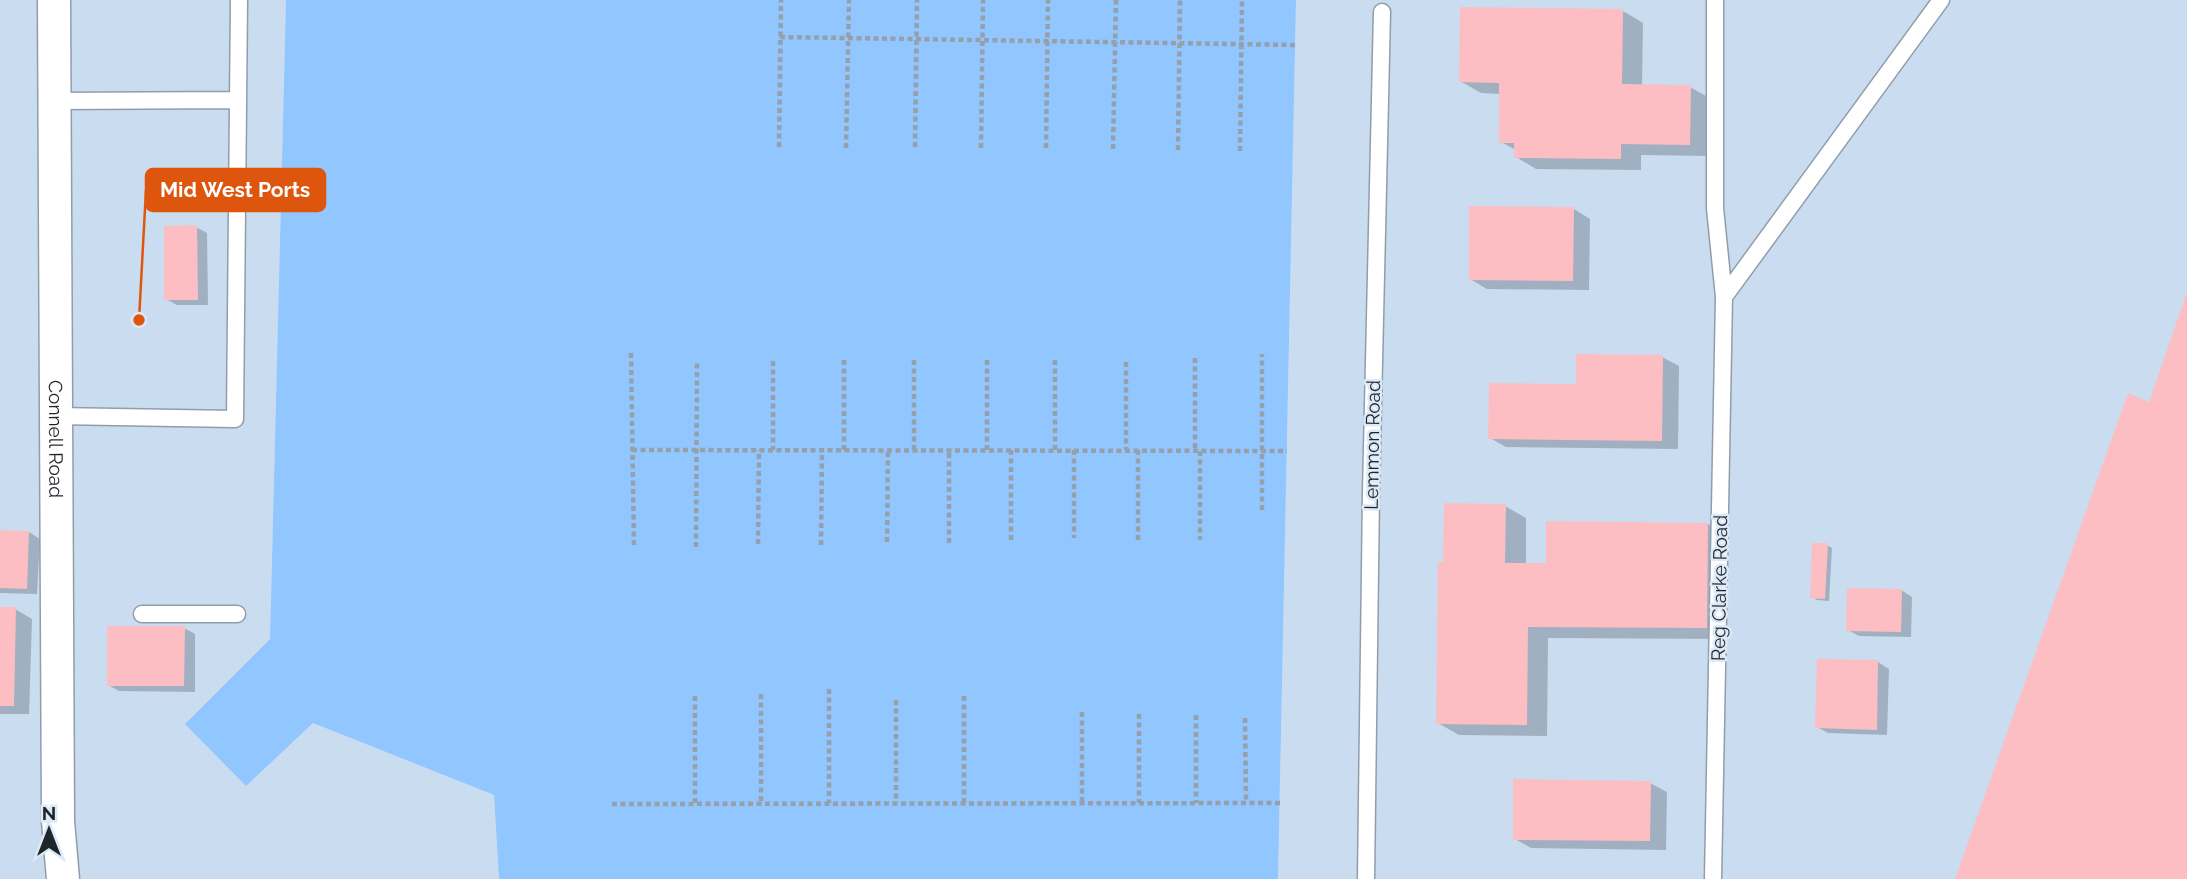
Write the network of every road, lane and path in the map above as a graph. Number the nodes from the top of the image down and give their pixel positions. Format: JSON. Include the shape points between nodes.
{"nodes":[{"id":1,"x":54,"y":0,"type":"edge"},
{"id":2,"x":239,"y":0,"type":"edge"},
{"id":3,"x":781,"y":0,"type":"edge"},
{"id":4,"x":849,"y":0,"type":"edge"},
{"id":5,"x":917,"y":0,"type":"edge"},
{"id":6,"x":984,"y":0,"type":"edge"},
{"id":7,"x":1048,"y":0,"type":"edge"},
{"id":8,"x":1116,"y":0,"type":"edge"},
{"id":9,"x":1180,"y":0,"type":"edge"},
{"id":10,"x":1242,"y":0,"type":"edge"},
{"id":11,"x":1715,"y":0,"type":"edge"},
{"id":12,"x":1941,"y":0,"type":"edge"},
{"id":13,"x":1382,"y":12,"type":"dead end"},
{"id":14,"x":780,"y":37,"type":"junction"},
{"id":15,"x":848,"y":38,"type":"junction"},
{"id":16,"x":916,"y":39,"type":"junction"},
{"id":17,"x":983,"y":40,"type":"junction"},
{"id":18,"x":1048,"y":41,"type":"junction"},
{"id":19,"x":1115,"y":42,"type":"junction"},
{"id":20,"x":1179,"y":43,"type":"junction"},
{"id":21,"x":1242,"y":44,"type":"junction"},
{"id":22,"x":1296,"y":45,"type":"dead end"},
{"id":23,"x":238,"y":100,"type":"junction"},
{"id":24,"x":54,"y":101,"type":"junction"},
{"id":25,"x":779,"y":147,"type":"dead end"},
{"id":26,"x":915,"y":147,"type":"dead end"},
{"id":27,"x":846,"y":148,"type":"dead end"},
{"id":28,"x":981,"y":148,"type":"dead end"},
{"id":29,"x":1046,"y":148,"type":"dead end"},
{"id":30,"x":1113,"y":149,"type":"dead end"},
{"id":31,"x":1178,"y":150,"type":"dead end"},
{"id":32,"x":1240,"y":151,"type":"dead end"},
{"id":33,"x":1724,"y":297,"type":"junction"},
{"id":34,"x":631,"y":353,"type":"dead end"},
{"id":35,"x":1262,"y":354,"type":"dead end"},
{"id":36,"x":1195,"y":358,"type":"dead end"},
{"id":37,"x":844,"y":360,"type":"dead end"},
{"id":38,"x":914,"y":360,"type":"dead end"},
{"id":39,"x":987,"y":360,"type":"dead end"},
{"id":40,"x":1055,"y":360,"type":"dead end"},
{"id":41,"x":773,"y":361,"type":"dead end"},
{"id":42,"x":1126,"y":362,"type":"dead end"},
{"id":43,"x":697,"y":363,"type":"dead end"},
{"id":44,"x":56,"y":416,"type":"junction"},
{"id":45,"x":632,"y":450,"type":"dead end"},
{"id":46,"x":696,"y":450,"type":"junction"},
{"id":47,"x":759,"y":450,"type":"junction"},
{"id":48,"x":773,"y":450,"type":"junction"},
{"id":49,"x":822,"y":450,"type":"junction"},
{"id":50,"x":844,"y":450,"type":"junction"},
{"id":51,"x":887,"y":450,"type":"junction"},
{"id":52,"x":914,"y":450,"type":"junction"},
{"id":53,"x":949,"y":450,"type":"junction"},
{"id":54,"x":987,"y":450,"type":"junction"},
{"id":55,"x":1011,"y":450,"type":"junction"},
{"id":56,"x":1055,"y":450,"type":"junction"},
{"id":57,"x":1074,"y":450,"type":"junction"},
{"id":58,"x":1126,"y":450,"type":"junction"},
{"id":59,"x":1138,"y":450,"type":"junction"},
{"id":60,"x":1197,"y":451,"type":"junction"},
{"id":61,"x":1262,"y":451,"type":"junction"},
{"id":62,"x":1287,"y":451,"type":"dead end"},
{"id":63,"x":1262,"y":510,"type":"dead end"},
{"id":64,"x":1074,"y":538,"type":"dead end"},
{"id":65,"x":1200,"y":540,"type":"dead end"},
{"id":66,"x":887,"y":542,"type":"dead end"},
{"id":67,"x":1138,"y":542,"type":"dead end"},
{"id":68,"x":949,"y":543,"type":"dead end"},
{"id":69,"x":1011,"y":543,"type":"dead end"},
{"id":70,"x":758,"y":544,"type":"dead end"},
{"id":71,"x":821,"y":545,"type":"dead end"},
{"id":72,"x":634,"y":547,"type":"dead end"},
{"id":73,"x":696,"y":547,"type":"dead end"},
{"id":74,"x":142,"y":614,"type":"dead end"},
{"id":75,"x":237,"y":614,"type":"dead end"},
{"id":76,"x":829,"y":689,"type":"dead end"},
{"id":77,"x":761,"y":694,"type":"dead end"},
{"id":78,"x":695,"y":696,"type":"dead end"},
{"id":79,"x":964,"y":696,"type":"dead end"},
{"id":80,"x":895,"y":700,"type":"dead end"},
{"id":81,"x":1082,"y":712,"type":"dead end"},
{"id":82,"x":1139,"y":713,"type":"dead end"},
{"id":83,"x":1196,"y":715,"type":"dead end"},
{"id":84,"x":1245,"y":718,"type":"dead end"},
{"id":85,"x":761,"y":803,"type":"junction"},
{"id":86,"x":829,"y":803,"type":"junction"},
{"id":87,"x":896,"y":803,"type":"junction"},
{"id":88,"x":964,"y":803,"type":"junction"},
{"id":89,"x":1082,"y":803,"type":"junction"},
{"id":90,"x":1139,"y":803,"type":"junction"},
{"id":91,"x":1196,"y":803,"type":"junction"},
{"id":92,"x":1246,"y":803,"type":"junction"},
{"id":93,"x":1280,"y":803,"type":"dead end"},
{"id":94,"x":612,"y":804,"type":"dead end"},
{"id":95,"x":695,"y":804,"type":"junction"},
{"id":96,"x":63,"y":879,"type":"edge"},
{"id":97,"x":1366,"y":879,"type":"edge"},
{"id":98,"x":1713,"y":879,"type":"edge"}],
"edges":[{"from":1,"to":24,"type":"street","name":"Connell Road"},
{"from":2,"to":23,"type":"lane"},
{"from":3,"to":14,"type":"path"},
{"from":4,"to":15,"type":"path"},
{"from":5,"to":16,"type":"path"},
{"from":6,"to":17,"type":"path"},
{"from":7,"to":18,"type":"path"},
{"from":8,"to":19,"type":"path"},
{"from":9,"to":20,"type":"path"},
{"from":10,"to":21,"type":"path"},
{"from":11,"to":33,"type":"lane","name":"Reg Clarke Road","via":[[1715,208]]},
{"from":12,"to":33,"type":"lane"},
{"from":13,"to":97,"type":"lane","name":"Lemmon Road"},
{"from":14,"to":15,"type":"path"},
{"from":14,"to":25,"type":"path"},
{"from":15,"to":16,"type":"path"},
{"from":15,"to":27,"type":"path"},
{"from":16,"to":17,"type":"path"},
{"from":16,"to":26,"type":"path"},
{"from":17,"to":18,"type":"path"},
{"from":17,"to":28,"type":"path"},
{"from":18,"to":19,"type":"path"},
{"from":18,"to":29,"type":"path"},
{"from":19,"to":20,"type":"path"},
{"from":19,"to":30,"type":"path"},
{"from":20,"to":21,"type":"path"},
{"from":20,"to":31,"type":"path"},
{"from":21,"to":22,"type":"path"},
{"from":21,"to":32,"type":"path"},
{"from":23,"to":24,"type":"lane"},
{"from":23,"to":44,"type":"lane","via":[[235,419]]},
{"from":24,"to":44,"type":"street","name":"Connell Road"},
{"from":33,"to":98,"type":"lane","name":"Reg Clarke Road"},
{"from":34,"to":72,"type":"path"},
{"from":35,"to":61,"type":"path"},
{"from":36,"to":60,"type":"path"},
{"from":37,"to":50,"type":"path"},
{"from":38,"to":52,"type":"path"},
{"from":39,"to":54,"type":"path"},
{"from":40,"to":56,"type":"path"},
{"from":41,"to":48,"type":"path"},
{"from":42,"to":58,"type":"path"},
{"from":43,"to":46,"type":"path"},
{"from":44,"to":96,"type":"street","name":"Connell Road","via":[[58,821]]},
{"from":45,"to":46,"type":"path"},
{"from":46,"to":47,"type":"path"},
{"from":46,"to":73,"type":"path"},
{"from":47,"to":48,"type":"path"},
{"from":47,"to":70,"type":"path"},
{"from":48,"to":49,"type":"path"},
{"from":49,"to":50,"type":"path"},
{"from":49,"to":71,"type":"path"},
{"from":50,"to":51,"type":"path"},
{"from":51,"to":52,"type":"path"},
{"from":51,"to":66,"type":"path"},
{"from":52,"to":53,"type":"path"},
{"from":53,"to":54,"type":"path"},
{"from":53,"to":68,"type":"path"},
{"from":54,"to":55,"type":"path"},
{"from":55,"to":56,"type":"path"},
{"from":55,"to":69,"type":"path"},
{"from":56,"to":57,"type":"path"},
{"from":57,"to":58,"type":"path"},
{"from":57,"to":64,"type":"path"},
{"from":58,"to":59,"type":"path"},
{"from":59,"to":60,"type":"path"},
{"from":59,"to":67,"type":"path"},
{"from":60,"to":61,"type":"path"},
{"from":60,"to":65,"type":"path"},
{"from":61,"to":62,"type":"path"},
{"from":61,"to":63,"type":"path"},
{"from":74,"to":75,"type":"lane"},
{"from":76,"to":86,"type":"path"},
{"from":77,"to":85,"type":"path"},
{"from":78,"to":95,"type":"path"},
{"from":79,"to":88,"type":"path"},
{"from":80,"to":87,"type":"path"},
{"from":81,"to":89,"type":"path"},
{"from":82,"to":90,"type":"path"},
{"from":83,"to":91,"type":"path"},
{"from":84,"to":92,"type":"path"},
{"from":85,"to":86,"type":"path"},
{"from":85,"to":95,"type":"path"},
{"from":86,"to":87,"type":"path"},
{"from":87,"to":88,"type":"path"},
{"from":88,"to":89,"type":"path"},
{"from":89,"to":90,"type":"path"},
{"from":90,"to":91,"type":"path"},
{"from":91,"to":92,"type":"path"},
{"from":92,"to":93,"type":"path"},
{"from":94,"to":95,"type":"path"}]}
